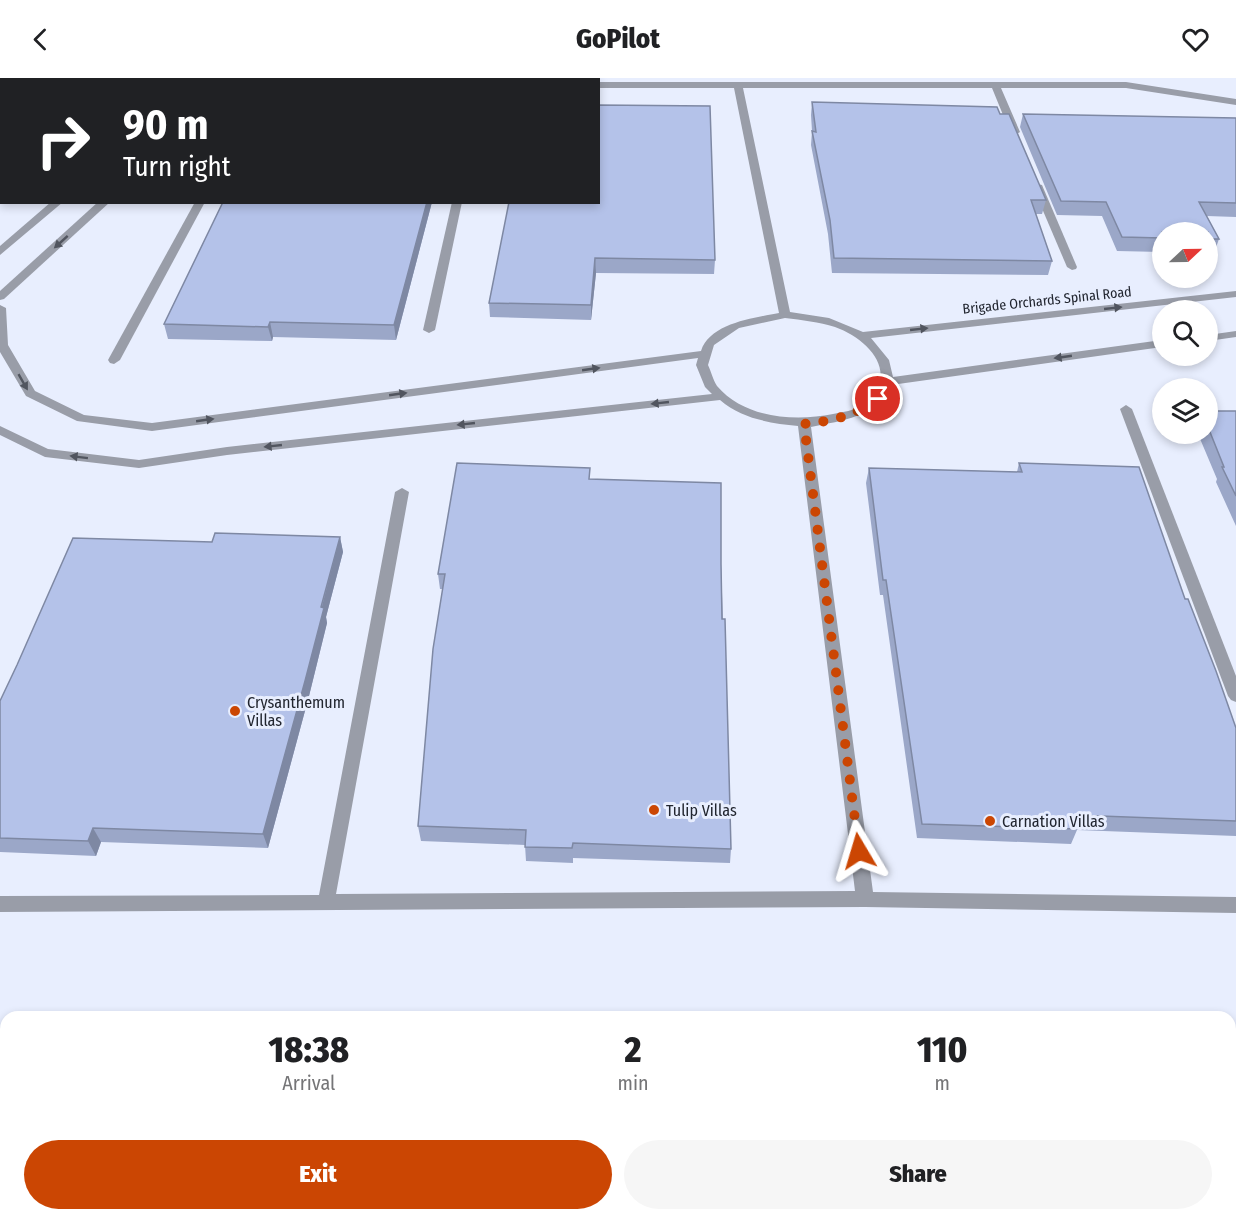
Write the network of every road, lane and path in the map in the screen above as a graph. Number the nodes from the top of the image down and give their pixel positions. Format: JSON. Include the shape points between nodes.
{"nodes":[{"id":1,"x":1146,"y":78,"type":"edge"},
{"id":2,"x":600,"y":85,"type":"edge"},
{"id":3,"x":738,"y":85,"type":"junction"},
{"id":4,"x":995,"y":85,"type":"junction"},
{"id":5,"x":1147,"y":88,"type":"junction"},
{"id":6,"x":1236,"y":102,"type":"edge"},
{"id":7,"x":1018,"y":139,"type":"edge"},
{"id":8,"x":1031,"y":171,"type":"edge"},
{"id":9,"x":56,"y":204,"type":"edge"},
{"id":10,"x":103,"y":204,"type":"edge"},
{"id":11,"x":199,"y":204,"type":"edge"},
{"id":12,"x":457,"y":204,"type":"edge"},
{"id":13,"x":0,"y":252,"type":"edge"},
{"id":14,"x":1072,"y":267,"type":"dead end"},
{"id":15,"x":1236,"y":294,"type":"edge"},
{"id":16,"x":0,"y":297,"type":"edge"},
{"id":17,"x":0,"y":308,"type":"edge"},
{"id":18,"x":785,"y":315,"type":"junction"},
{"id":19,"x":429,"y":330,"type":"dead end"},
{"id":20,"x":1236,"y":334,"type":"edge"},
{"id":21,"x":861,"y":336,"type":"junction"},
{"id":22,"x":1218,"y":337,"type":"edge"},
{"id":23,"x":1152,"y":345,"type":"edge"},
{"id":24,"x":703,"y":354,"type":"junction"},
{"id":25,"x":114,"y":360,"type":"dead end"},
{"id":26,"x":886,"y":382,"type":"junction"},
{"id":27,"x":718,"y":397,"type":"junction"},
{"id":28,"x":1126,"y":409,"type":"dead end"},
{"id":29,"x":804,"y":424,"type":"junction"},
{"id":30,"x":0,"y":430,"type":"edge"},
{"id":31,"x":402,"y":492,"type":"dead end"},
{"id":32,"x":1236,"y":696,"type":"edge"},
{"id":33,"x":865,"y":899,"type":"junction"},
{"id":34,"x":326,"y":902,"type":"junction"},
{"id":35,"x":0,"y":904,"type":"edge"},
{"id":36,"x":1236,"y":905,"type":"edge"}],
"edges":[{"from":1,"to":5,"type":"street"},
{"from":2,"to":3,"type":"street"},
{"from":3,"to":4,"type":"street"},
{"from":3,"to":18,"type":"street"},
{"from":4,"to":5,"type":"street"},
{"from":4,"to":7,"type":"street"},
{"from":5,"to":6,"type":"street"},
{"from":8,"to":14,"type":"street"},
{"from":9,"to":13,"type":"street"},
{"from":10,"to":16,"type":"street","one_way":true},
{"from":11,"to":25,"type":"street"},
{"from":12,"to":19,"type":"street"},
{"from":21,"to":15,"type":"street","name":"Brigade Orchards Spinal Road","one_way":true},
{"from":17,"to":24,"type":"street","one_way":true,"via":[[2,345],[30,393],[81,418],[152,427]]},
{"from":18,"to":21,"type":"street","via":[[839,325]]},
{"from":18,"to":24,"type":"street","via":[[732,326],[714,338]]},
{"from":20,"to":22,"type":"street"},
{"from":21,"to":26,"type":"street","via":[[877,349],[886,365]]},
{"from":23,"to":26,"type":"street","one_way":true},
{"from":24,"to":27,"type":"street","via":[[706,383]]},
{"from":26,"to":29,"type":"street","via":[[878,399],[860,412],[834,421]]},
{"from":27,"to":29,"type":"street","via":[[761,418]]},
{"from":27,"to":30,"type":"street","one_way":true,"via":[[139,464],[45,453]]},
{"from":28,"to":32,"type":"street"},
{"from":29,"to":33,"type":"street"},
{"from":31,"to":34,"type":"street"},
{"from":33,"to":34,"type":"street"},
{"from":33,"to":36,"type":"street"},
{"from":34,"to":35,"type":"street"}]}
